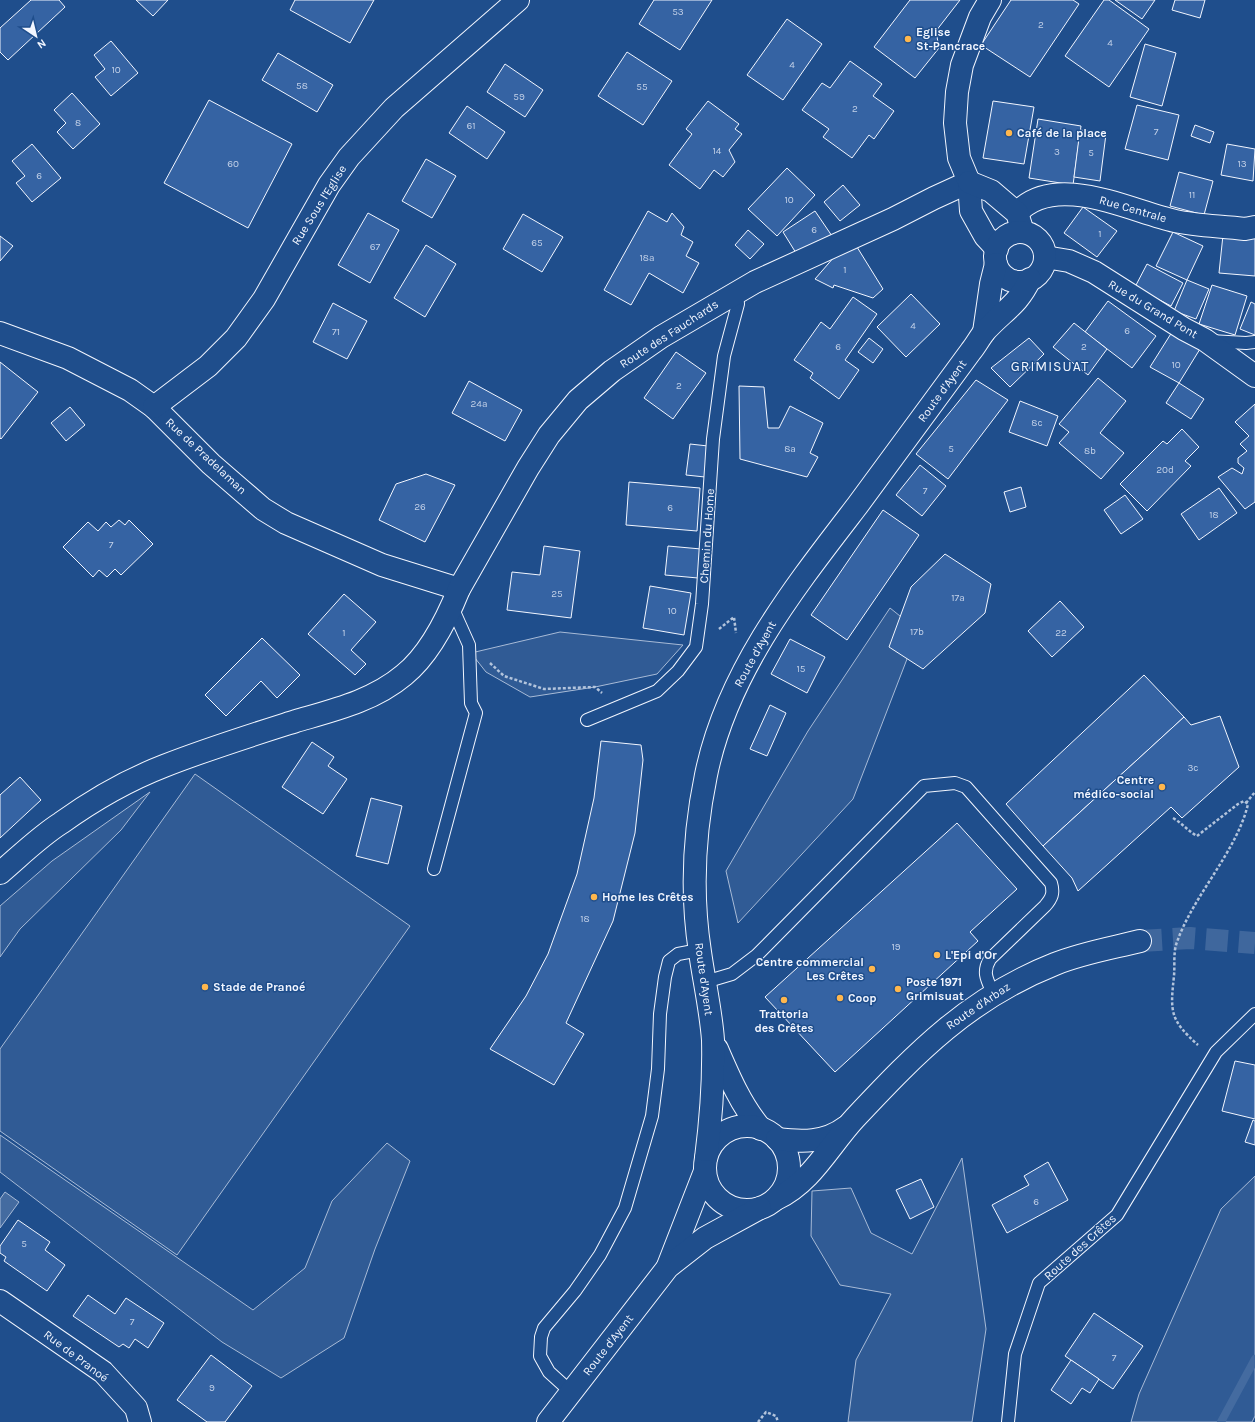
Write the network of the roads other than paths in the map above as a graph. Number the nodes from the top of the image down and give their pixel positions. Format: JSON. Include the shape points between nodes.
{"nodes":[{"id":1,"x":518,"y":0,"type":"edge"},
{"id":2,"x":990,"y":0,"type":"edge"},
{"id":3,"x":969,"y":182,"type":"junction"},
{"id":4,"x":1020,"y":223,"type":"junction"},
{"id":5,"x":1255,"y":227,"type":"edge"},
{"id":6,"x":996,"y":256,"type":"junction"},
{"id":7,"x":1045,"y":257,"type":"junction"},
{"id":8,"x":1030,"y":279,"type":"junction"},
{"id":9,"x":737,"y":292,"type":"junction"},
{"id":10,"x":984,"y":332,"type":"junction"},
{"id":11,"x":0,"y":333,"type":"edge"},
{"id":12,"x":1205,"y":340,"type":"junction"},
{"id":13,"x":1255,"y":342,"type":"edge"},
{"id":14,"x":1255,"y":376,"type":"edge"},
{"id":15,"x":154,"y":407,"type":"junction"},
{"id":16,"x":455,"y":598,"type":"junction"},
{"id":17,"x":587,"y":720,"type":"dead end"},
{"id":18,"x":434,"y":869,"type":"dead end"},
{"id":19,"x":0,"y":873,"type":"edge"},
{"id":20,"x":1140,"y":941,"type":"tunnel mouth"},
{"id":21,"x":699,"y":950,"type":"junction"},
{"id":22,"x":705,"y":982,"type":"junction"},
{"id":23,"x":993,"y":993,"type":"junction"},
{"id":24,"x":1255,"y":1014,"type":"edge"},
{"id":25,"x":712,"y":1038,"type":"junction"},
{"id":26,"x":848,"y":1125,"type":"junction"},
{"id":27,"x":769,"y":1134,"type":"junction"},
{"id":28,"x":706,"y":1165,"type":"junction"},
{"id":29,"x":768,"y":1204,"type":"junction"},
{"id":30,"x":668,"y":1267,"type":"junction"},
{"id":31,"x":0,"y":1301,"type":"edge"},
{"id":32,"x":571,"y":1392,"type":"junction"},
{"id":33,"x":140,"y":1422,"type":"edge"},
{"id":34,"x":548,"y":1422,"type":"edge"},
{"id":35,"x":1008,"y":1422,"type":"edge"}],
"edges":[{"from":1,"to":15,"type":"street","name":"Rue Sous l'Eglise","via":[[394,108],[349,157],[329,185],[264,299],[236,338],[208,366]]},
{"from":2,"to":3,"type":"street","via":[[980,18],[962,65],[957,92],[956,142],[959,158]]},
{"from":3,"to":4,"type":"street","via":[[991,190]]},
{"from":3,"to":6,"type":"street","via":[[971,211]]},
{"from":3,"to":9,"type":"street","name":"Route des Fauchards"},
{"from":4,"to":5,"type":"street","name":"Rue Centrale","via":[[1025,204],[1041,197],[1073,195],[1106,200],[1176,222],[1245,229]]},
{"from":4,"to":6,"type":"street","name":"Route d'Ayent","via":[[1017,232],[1006,236]]},
{"from":4,"to":7,"type":"street","via":[[1037,239]]},
{"from":6,"to":8,"type":"street","via":[[1001,273],[1011,280],[1018,282]]},
{"from":6,"to":10,"type":"street","name":"Route d'Ayent"},
{"from":7,"to":8,"type":"street","name":"Route d'Ayent","via":[[1042,268]]},
{"from":7,"to":12,"type":"street","name":"Rue du Grand Pont","via":[[1069,260],[1088,269]]},
{"from":8,"to":10,"type":"street","name":"Route d'Ayent","via":[[1022,296]]},
{"from":9,"to":16,"type":"street","name":"Route des Fauchards","via":[[661,336],[612,371],[578,400],[549,435],[528,468]]},
{"from":9,"to":17,"type":"lane","name":"Chemin du Home","via":[[738,304],[724,356],[713,440],[702,604],[696,647],[678,671],[657,691]]},
{"from":10,"to":21,"type":"street","name":"Route d'Ayent","via":[[800,583],[769,627],[742,673],[714,745],[698,820],[695,896]]},
{"from":11,"to":15,"type":"street","name":"Rue de Pradelaman","via":[[68,358],[130,390]]},
{"from":12,"to":13,"type":"lane"},
{"from":12,"to":14,"type":"street","name":"Rue du Grand Pont"},
{"from":15,"to":16,"type":"street","name":"Rue de Pradelaman","via":[[210,464],[263,509],[286,523]]},
{"from":16,"to":18,"type":"lane","via":[[469,645],[471,703],[476,713]]},
{"from":16,"to":19,"type":"street","name":"Route des Fauchards","via":[[425,652],[405,675],[386,688],[360,702],[223,744],[141,776],[60,823]]},
{"from":20,"to":23,"type":"street","name":"Route d'Arbaz","via":[[1056,963]]},
{"from":21,"to":22,"type":"street","name":"Route d'Ayent"},
{"from":21,"to":32,"type":"lane","via":[[678,954],[669,961],[660,1014],[658,1070],[652,1116],[625,1208],[600,1255],[544,1328],[541,1337],[540,1356],[549,1372]]},
{"from":22,"to":23,"type":"lane","via":[[732,974],[757,955],[924,786],[955,783],[966,787],[1051,883],[1053,891],[1052,898],[1045,906],[986,965],[986,977]]},
{"from":22,"to":25,"type":"street","name":"Route d'Ayent"},
{"from":23,"to":26,"type":"street","name":"Route d'Arbaz","via":[[934,1038]]},
{"from":24,"to":35,"type":"lane","name":"Route des Crêtes","via":[[1212,1057],[1117,1215],[1039,1284],[1015,1354]]},
{"from":25,"to":27,"type":"street","name":"Route d'Ayent","via":[[749,1115]]},
{"from":25,"to":28,"type":"street","name":"Route d'Ayent","via":[[713,1088]]},
{"from":26,"to":27,"type":"street","name":"Route d'Arbaz","via":[[838,1132],[812,1141]]},
{"from":26,"to":29,"type":"street","name":"Route d'Arbaz","via":[[826,1155],[798,1186]]},
{"from":27,"to":28,"type":"street","via":[[743,1126],[726,1132],[716,1141]]},
{"from":27,"to":29,"type":"street","via":[[786,1154],[789,1166],[786,1184]]},
{"from":28,"to":29,"type":"street","via":[[711,1190],[724,1203],[742,1210]]},
{"from":28,"to":30,"type":"street","name":"Route d'Ayent"},
{"from":29,"to":30,"type":"street","name":"Route d'Ayent","via":[[705,1238]]},
{"from":30,"to":32,"type":"street","name":"Route d'Ayent"},
{"from":31,"to":33,"type":"street","name":"Rue de Pranoé","via":[[103,1372],[136,1408]]},
{"from":32,"to":34,"type":"street","name":"Route d'Ayent"}]}
